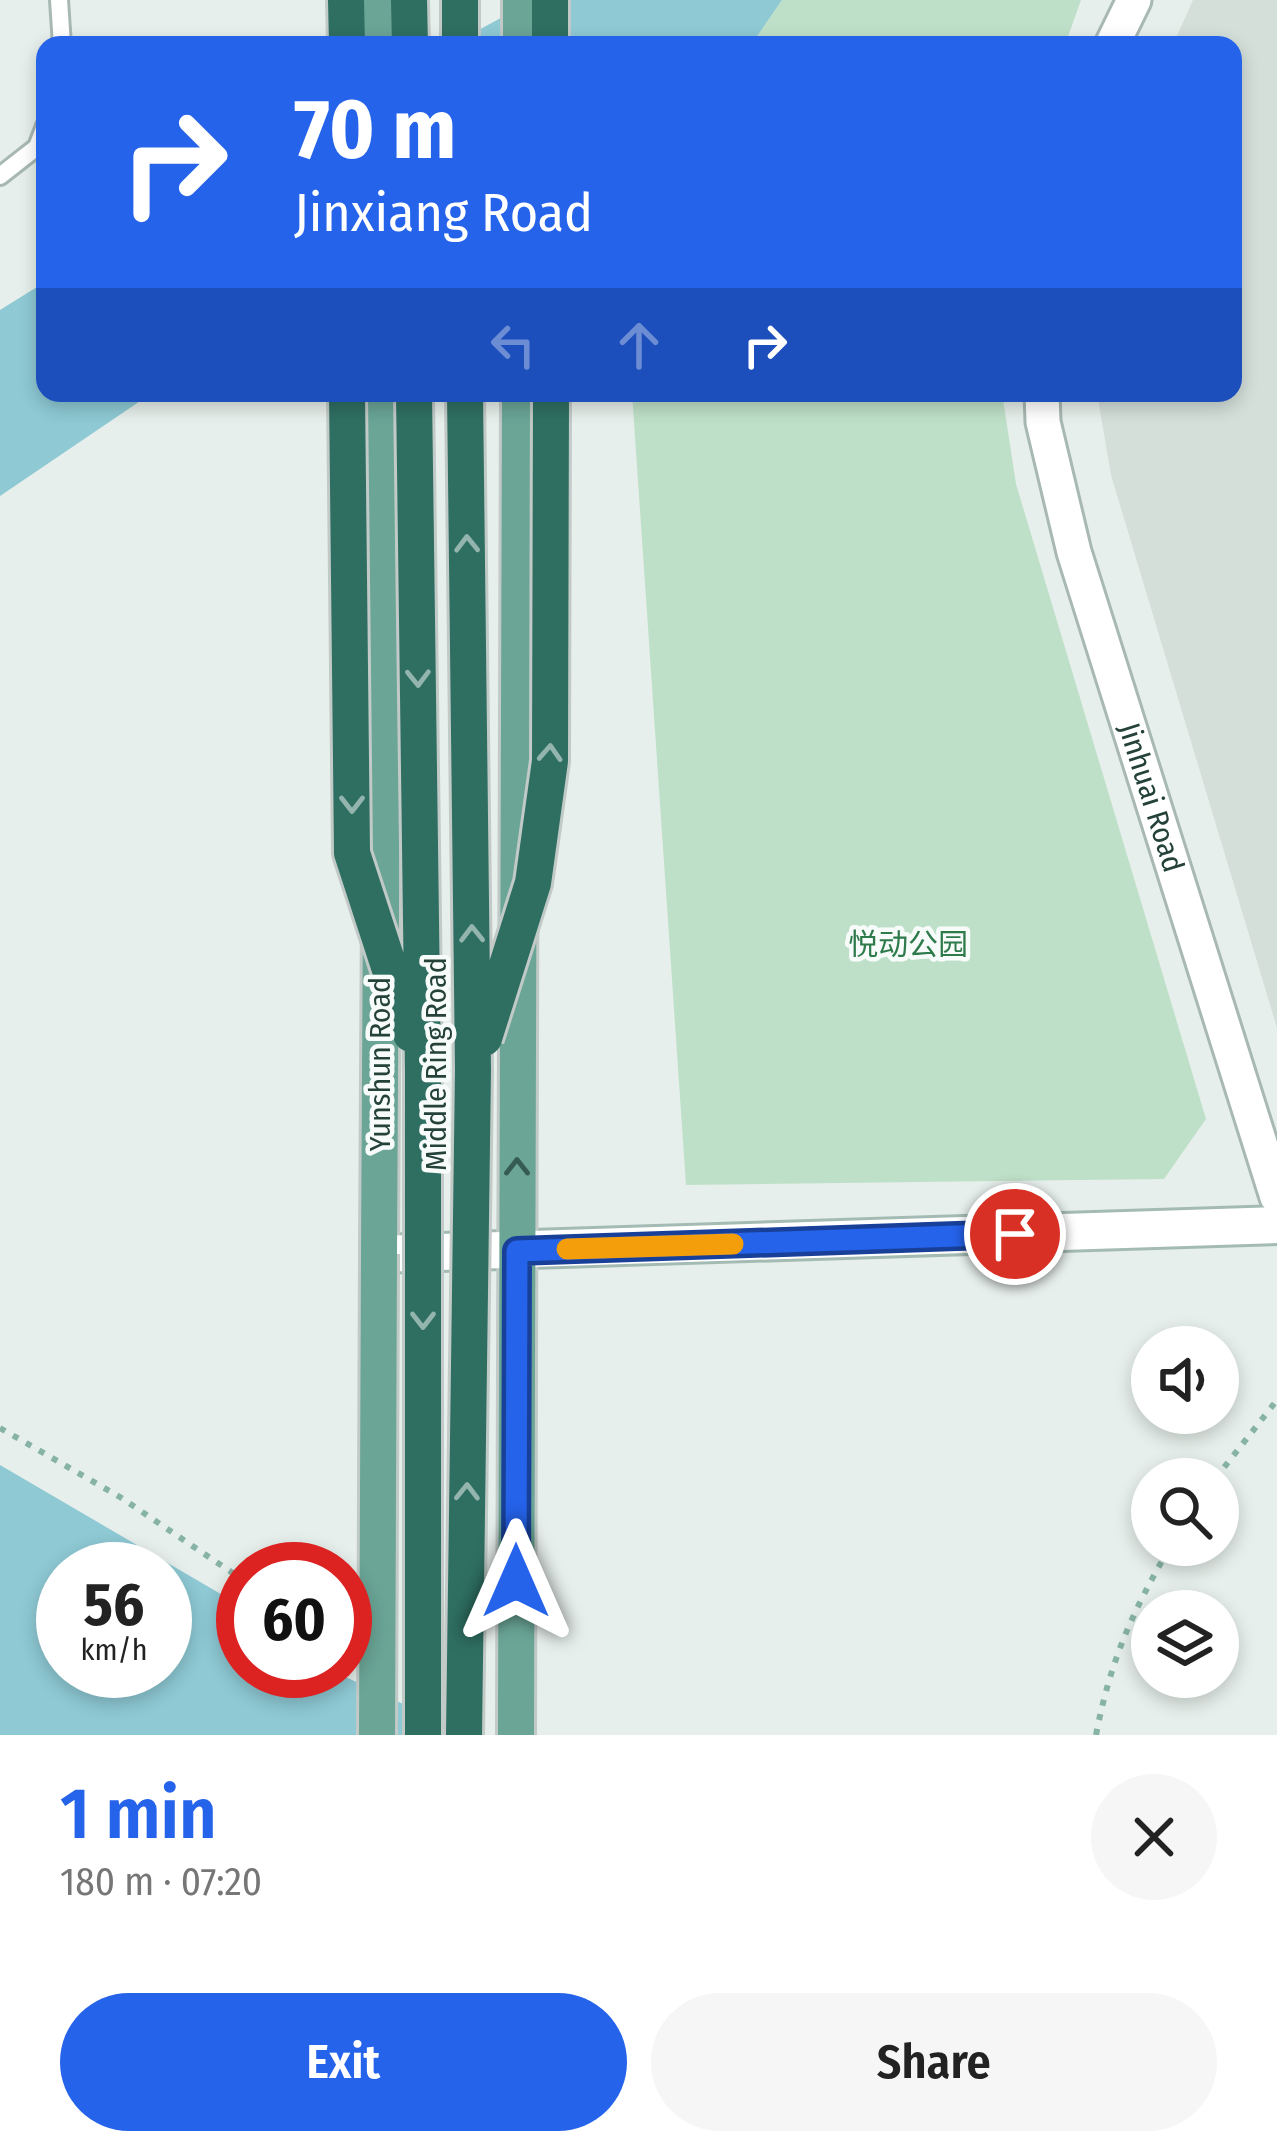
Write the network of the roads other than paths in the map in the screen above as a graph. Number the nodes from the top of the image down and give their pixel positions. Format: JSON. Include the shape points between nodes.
{"nodes":[{"id":1,"x":59,"y":0,"type":"edge"},
{"id":2,"x":346,"y":0,"type":"edge"},
{"id":3,"x":374,"y":0,"type":"edge"},
{"id":4,"x":409,"y":0,"type":"edge"},
{"id":5,"x":460,"y":0,"type":"edge"},
{"id":6,"x":521,"y":0,"type":"edge"},
{"id":7,"x":550,"y":0,"type":"edge"},
{"id":8,"x":1134,"y":0,"type":"edge"},
{"id":9,"x":61,"y":36,"type":"edge"},
{"id":10,"x":346,"y":36,"type":"edge"},
{"id":11,"x":375,"y":36,"type":"edge"},
{"id":12,"x":410,"y":36,"type":"edge"},
{"id":13,"x":460,"y":36,"type":"edge"},
{"id":14,"x":521,"y":36,"type":"edge"},
{"id":15,"x":550,"y":36,"type":"edge"},
{"id":16,"x":1116,"y":36,"type":"edge"},
{"id":17,"x":36,"y":148,"type":"edge"},
{"id":18,"x":0,"y":176,"type":"edge"},
{"id":19,"x":347,"y":402,"type":"edge"},
{"id":20,"x":379,"y":402,"type":"edge"},
{"id":21,"x":414,"y":402,"type":"edge"},
{"id":22,"x":465,"y":402,"type":"edge"},
{"id":23,"x":520,"y":402,"type":"edge"},
{"id":24,"x":551,"y":402,"type":"edge"},
{"id":25,"x":1042,"y":402,"type":"edge"},
{"id":26,"x":473,"y":1070,"type":"junction"},
{"id":27,"x":423,"y":1071,"type":"junction"},
{"id":28,"x":1277,"y":1197,"type":"edge"},
{"id":29,"x":1277,"y":1225,"type":"edge"},
{"id":30,"x":517,"y":1251,"type":"junction"},
{"id":31,"x":379,"y":1254,"type":"junction"},
{"id":32,"x":377,"y":1735,"type":"edge"},
{"id":33,"x":423,"y":1735,"type":"edge"},
{"id":34,"x":464,"y":1735,"type":"edge"},
{"id":35,"x":516,"y":1735,"type":"edge"}],
"edges":[{"from":1,"to":9,"type":"lane"},
{"from":2,"to":10,"type":"highway"},
{"from":3,"to":11,"type":"main road"},
{"from":4,"to":12,"type":"highway"},
{"from":5,"to":13,"type":"highway"},
{"from":6,"to":14,"type":"main road"},
{"from":7,"to":15,"type":"highway"},
{"from":8,"to":16,"type":"street"},
{"from":17,"to":18,"type":"lane"},
{"from":19,"to":27,"type":"highway","one_way":true,"bridge":true,"via":[[352,853]]},
{"from":20,"to":31,"type":"main road","name":"Yunshun Road"},
{"from":21,"to":27,"type":"highway","name":"Middle Ring Road","one_way":true,"bridge":true},
{"from":26,"to":22,"type":"highway","name":"Middle Ring Road","one_way":true,"bridge":true},
{"from":30,"to":23,"type":"main road","one_way":true},
{"from":26,"to":24,"type":"highway","one_way":true,"bridge":true,"via":[[533,883],[550,761]]},
{"from":25,"to":28,"type":"street","name":"Jinhuai Road","via":[[1074,552]]},
{"from":34,"to":26,"type":"highway","name":"Middle Ring Road","one_way":true,"bridge":true},
{"from":27,"to":33,"type":"highway","name":"Middle Ring Road","one_way":true,"bridge":true},
{"from":29,"to":30,"type":"street"},
{"from":30,"to":31,"type":"street"},
{"from":30,"to":35,"type":"main road","bridge":true},
{"from":31,"to":32,"type":"main road","name":"Yunshun Road","bridge":true}]}
